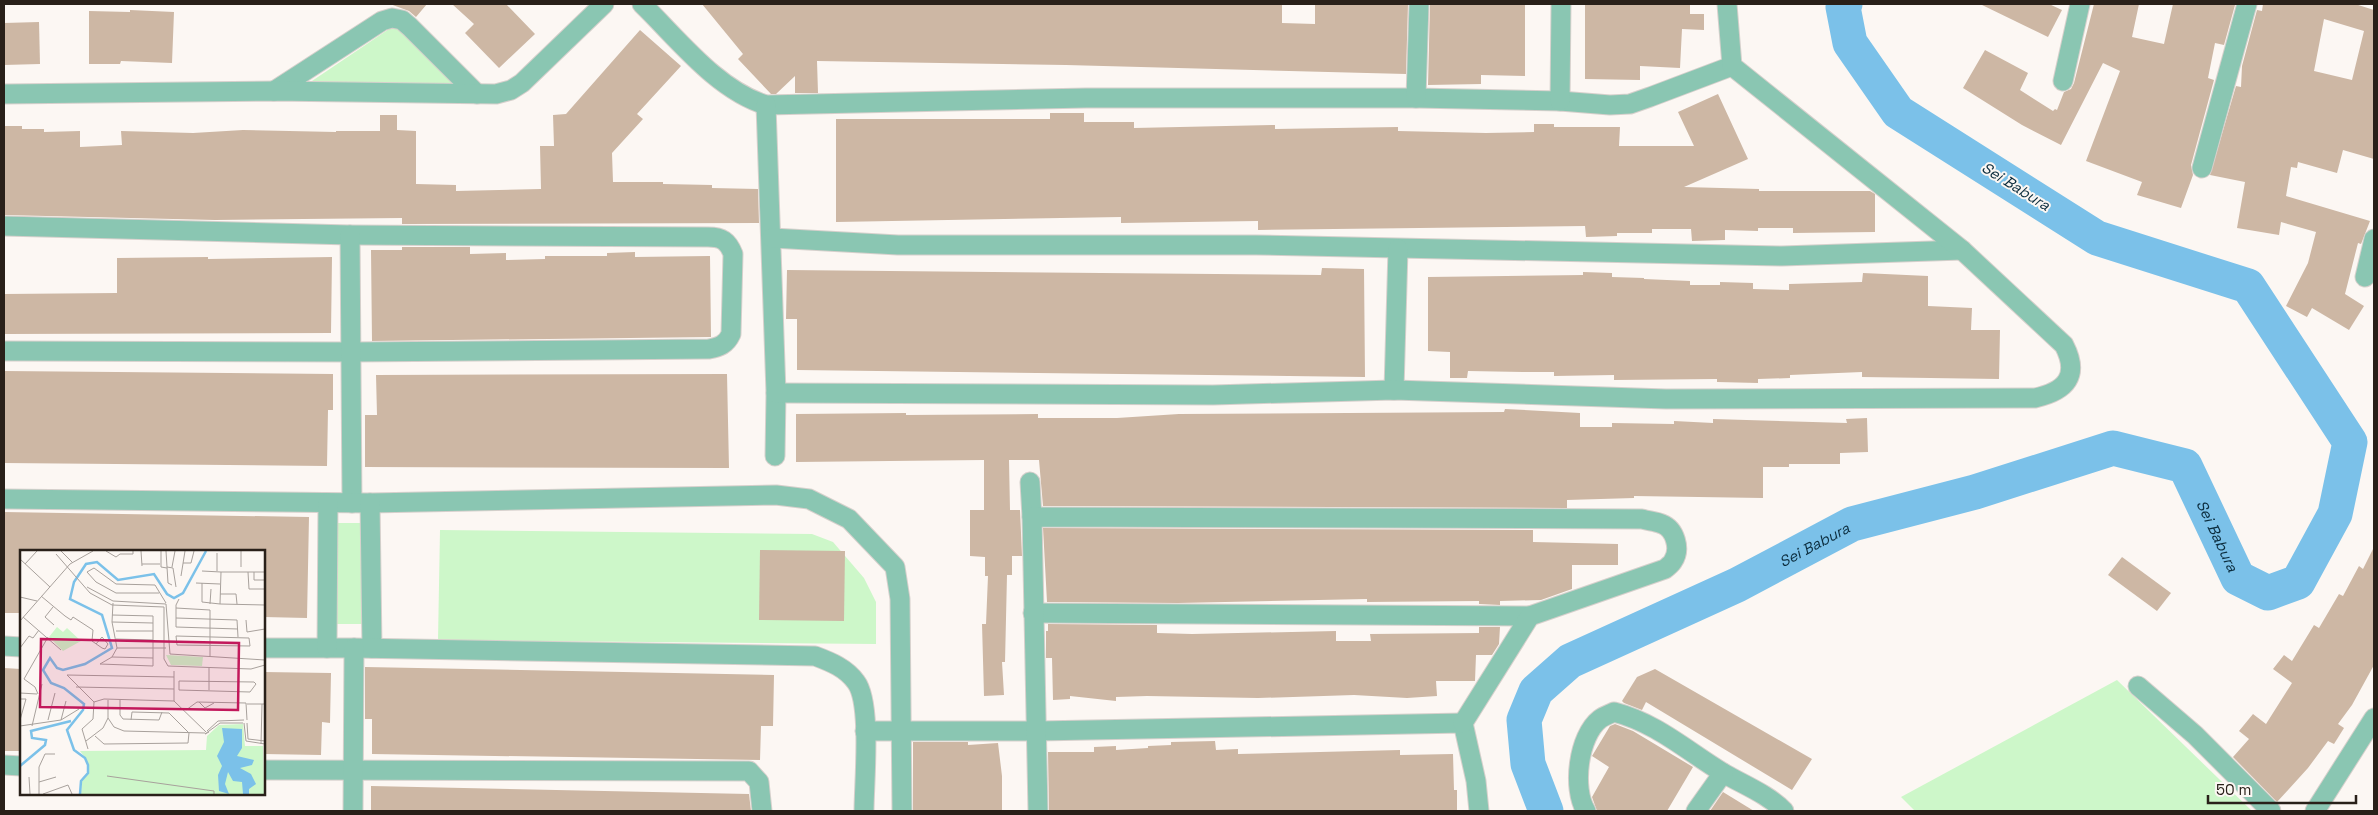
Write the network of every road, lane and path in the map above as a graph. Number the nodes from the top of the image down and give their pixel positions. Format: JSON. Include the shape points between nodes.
{"nodes":[{"id":1,"x":604,"y":4,"type":"edge"},
{"id":2,"x":642,"y":4,"type":"edge"},
{"id":3,"x":1419,"y":4,"type":"edge"},
{"id":4,"x":1561,"y":4,"type":"edge"},
{"id":5,"x":1727,"y":4,"type":"edge"},
{"id":6,"x":2080,"y":4,"type":"edge"},
{"id":7,"x":2246,"y":4,"type":"edge"},
{"id":8,"x":1732,"y":66,"type":"junction"},
{"id":9,"x":2063,"y":81,"type":"dead end"},
{"id":10,"x":274,"y":90,"type":"junction"},
{"id":11,"x":4,"y":94,"type":"edge"},
{"id":12,"x":477,"y":94,"type":"junction"},
{"id":13,"x":1416,"y":98,"type":"junction"},
{"id":14,"x":1560,"y":101,"type":"junction"},
{"id":15,"x":766,"y":105,"type":"junction"},
{"id":16,"x":2202,"y":168,"type":"dead end"},
{"id":17,"x":4,"y":226,"type":"edge"},
{"id":18,"x":350,"y":235,"type":"junction"},
{"id":19,"x":772,"y":238,"type":"junction"},
{"id":20,"x":2374,"y":239,"type":"edge"},
{"id":21,"x":1398,"y":249,"type":"junction"},
{"id":22,"x":1962,"y":250,"type":"junction"},
{"id":23,"x":2365,"y":277,"type":"dead end"},
{"id":24,"x":4,"y":351,"type":"edge"},
{"id":25,"x":352,"y":352,"type":"junction"},
{"id":26,"x":1394,"y":390,"type":"junction"},
{"id":27,"x":776,"y":393,"type":"junction"},
{"id":28,"x":775,"y":456,"type":"dead end"},
{"id":29,"x":1030,"y":482,"type":"dead end"},
{"id":30,"x":4,"y":499,"type":"edge"},
{"id":31,"x":328,"y":503,"type":"junction"},
{"id":32,"x":361,"y":503,"type":"junction"},
{"id":33,"x":1032,"y":517,"type":"junction"},
{"id":34,"x":1033,"y":613,"type":"junction"},
{"id":35,"x":1530,"y":616,"type":"junction"},
{"id":36,"x":4,"y":646,"type":"edge"},
{"id":37,"x":20,"y":646,"type":"edge"},
{"id":38,"x":265,"y":648,"type":"edge"},
{"id":39,"x":326,"y":648,"type":"junction"},
{"id":40,"x":363,"y":648,"type":"junction"},
{"id":41,"x":2138,"y":686,"type":"dead end"},
{"id":42,"x":2374,"y":718,"type":"edge"},
{"id":43,"x":1463,"y":723,"type":"junction"},
{"id":44,"x":901,"y":730,"type":"junction"},
{"id":45,"x":1038,"y":731,"type":"junction"},
{"id":46,"x":865,"y":732,"type":"junction"},
{"id":47,"x":4,"y":765,"type":"edge"},
{"id":48,"x":20,"y":766,"type":"edge"},
{"id":49,"x":265,"y":770,"type":"edge"},
{"id":50,"x":354,"y":771,"type":"junction"},
{"id":51,"x":1723,"y":773,"type":"junction"},
{"id":52,"x":774,"y":774,"type":"dead end"},
{"id":53,"x":754,"y":775,"type":"junction"},
{"id":54,"x":353,"y":811,"type":"edge"},
{"id":55,"x":762,"y":811,"type":"edge"},
{"id":56,"x":864,"y":811,"type":"edge"},
{"id":57,"x":902,"y":811,"type":"edge"},
{"id":58,"x":1038,"y":811,"type":"edge"},
{"id":59,"x":1480,"y":811,"type":"edge"},
{"id":60,"x":1586,"y":811,"type":"edge"},
{"id":61,"x":1696,"y":811,"type":"edge"},
{"id":62,"x":1784,"y":811,"type":"edge"},
{"id":63,"x":2271,"y":811,"type":"edge"},
{"id":64,"x":2315,"y":811,"type":"edge"}],
"edges":[{"from":1,"to":12,"type":"street","via":[[522,83],[496,94]]},
{"from":2,"to":15,"type":"street","via":[[726,85]]},
{"from":3,"to":13,"type":"street"},
{"from":4,"to":14,"type":"street"},
{"from":5,"to":8,"type":"street"},
{"from":6,"to":9,"type":"street"},
{"from":7,"to":16,"type":"street"},
{"from":8,"to":14,"type":"street","via":[[1630,104]]},
{"from":8,"to":22,"type":"street"},
{"from":10,"to":11,"type":"street"},
{"from":10,"to":12,"type":"street"},
{"from":10,"to":12,"type":"street","via":[[372,26],[392,18],[402,20],[410,27]]},
{"from":13,"to":14,"type":"street"},
{"from":13,"to":15,"type":"street","via":[[1086,98]]},
{"from":15,"to":19,"type":"street"},
{"from":17,"to":18,"type":"street"},
{"from":18,"to":25,"type":"street"},
{"from":18,"to":25,"type":"street","via":[[708,236],[720,237],[729,244],[733,254],[733,328],[728,341],[721,346],[708,349]]},
{"from":19,"to":21,"type":"street","via":[[898,245],[1256,245]]},
{"from":19,"to":27,"type":"street"},
{"from":20,"to":23,"type":"street"},
{"from":21,"to":22,"type":"street","via":[[1782,256]]},
{"from":21,"to":26,"type":"street"},
{"from":22,"to":26,"type":"street","via":[[2064,345],[2070,366],[2066,385],[2060,390],[2035,398],[1696,398]]},
{"from":24,"to":25,"type":"street"},
{"from":25,"to":32,"type":"street"},
{"from":26,"to":27,"type":"street","via":[[1213,395]]},
{"from":27,"to":28,"type":"street"},
{"from":29,"to":33,"type":"street"},
{"from":30,"to":31,"type":"street"},
{"from":31,"to":32,"type":"street"},
{"from":31,"to":39,"type":"street"},
{"from":32,"to":40,"type":"street"},
{"from":32,"to":44,"type":"street","via":[[776,495],[809,499],[849,519],[895,567],[900,599]]},
{"from":33,"to":34,"type":"street"},
{"from":33,"to":35,"type":"street","via":[[1642,519],[1663,524],[1672,532],[1677,542],[1676,553],[1665,569]]},
{"from":34,"to":35,"type":"street"},
{"from":34,"to":45,"type":"street"},
{"from":35,"to":43,"type":"street"},
{"from":36,"to":37,"type":"street"},
{"from":38,"to":39,"type":"street"},
{"from":39,"to":40,"type":"street"},
{"from":40,"to":46,"type":"street","via":[[815,656],[833,662],[857,683],[863,699]]},
{"from":40,"to":50,"type":"street"},
{"from":41,"to":63,"type":"street","via":[[2195,735]]},
{"from":42,"to":64,"type":"street"},
{"from":43,"to":45,"type":"street"},
{"from":43,"to":59,"type":"street"},
{"from":44,"to":45,"type":"street"},
{"from":44,"to":46,"type":"street"},
{"from":44,"to":57,"type":"street"},
{"from":45,"to":58,"type":"street"},
{"from":46,"to":56,"type":"street"},
{"from":47,"to":48,"type":"street"},
{"from":49,"to":50,"type":"street"},
{"from":50,"to":53,"type":"street","via":[[749,771]]},
{"from":50,"to":54,"type":"street"},
{"from":51,"to":60,"type":"street","via":[[1650,726],[1614,712],[1599,719],[1586,741],[1578,768],[1580,795]]},
{"from":51,"to":61,"type":"street"},
{"from":51,"to":62,"type":"street"},
{"from":52,"to":53,"type":"street"},
{"from":53,"to":55,"type":"street","via":[[759,782]]}]}
